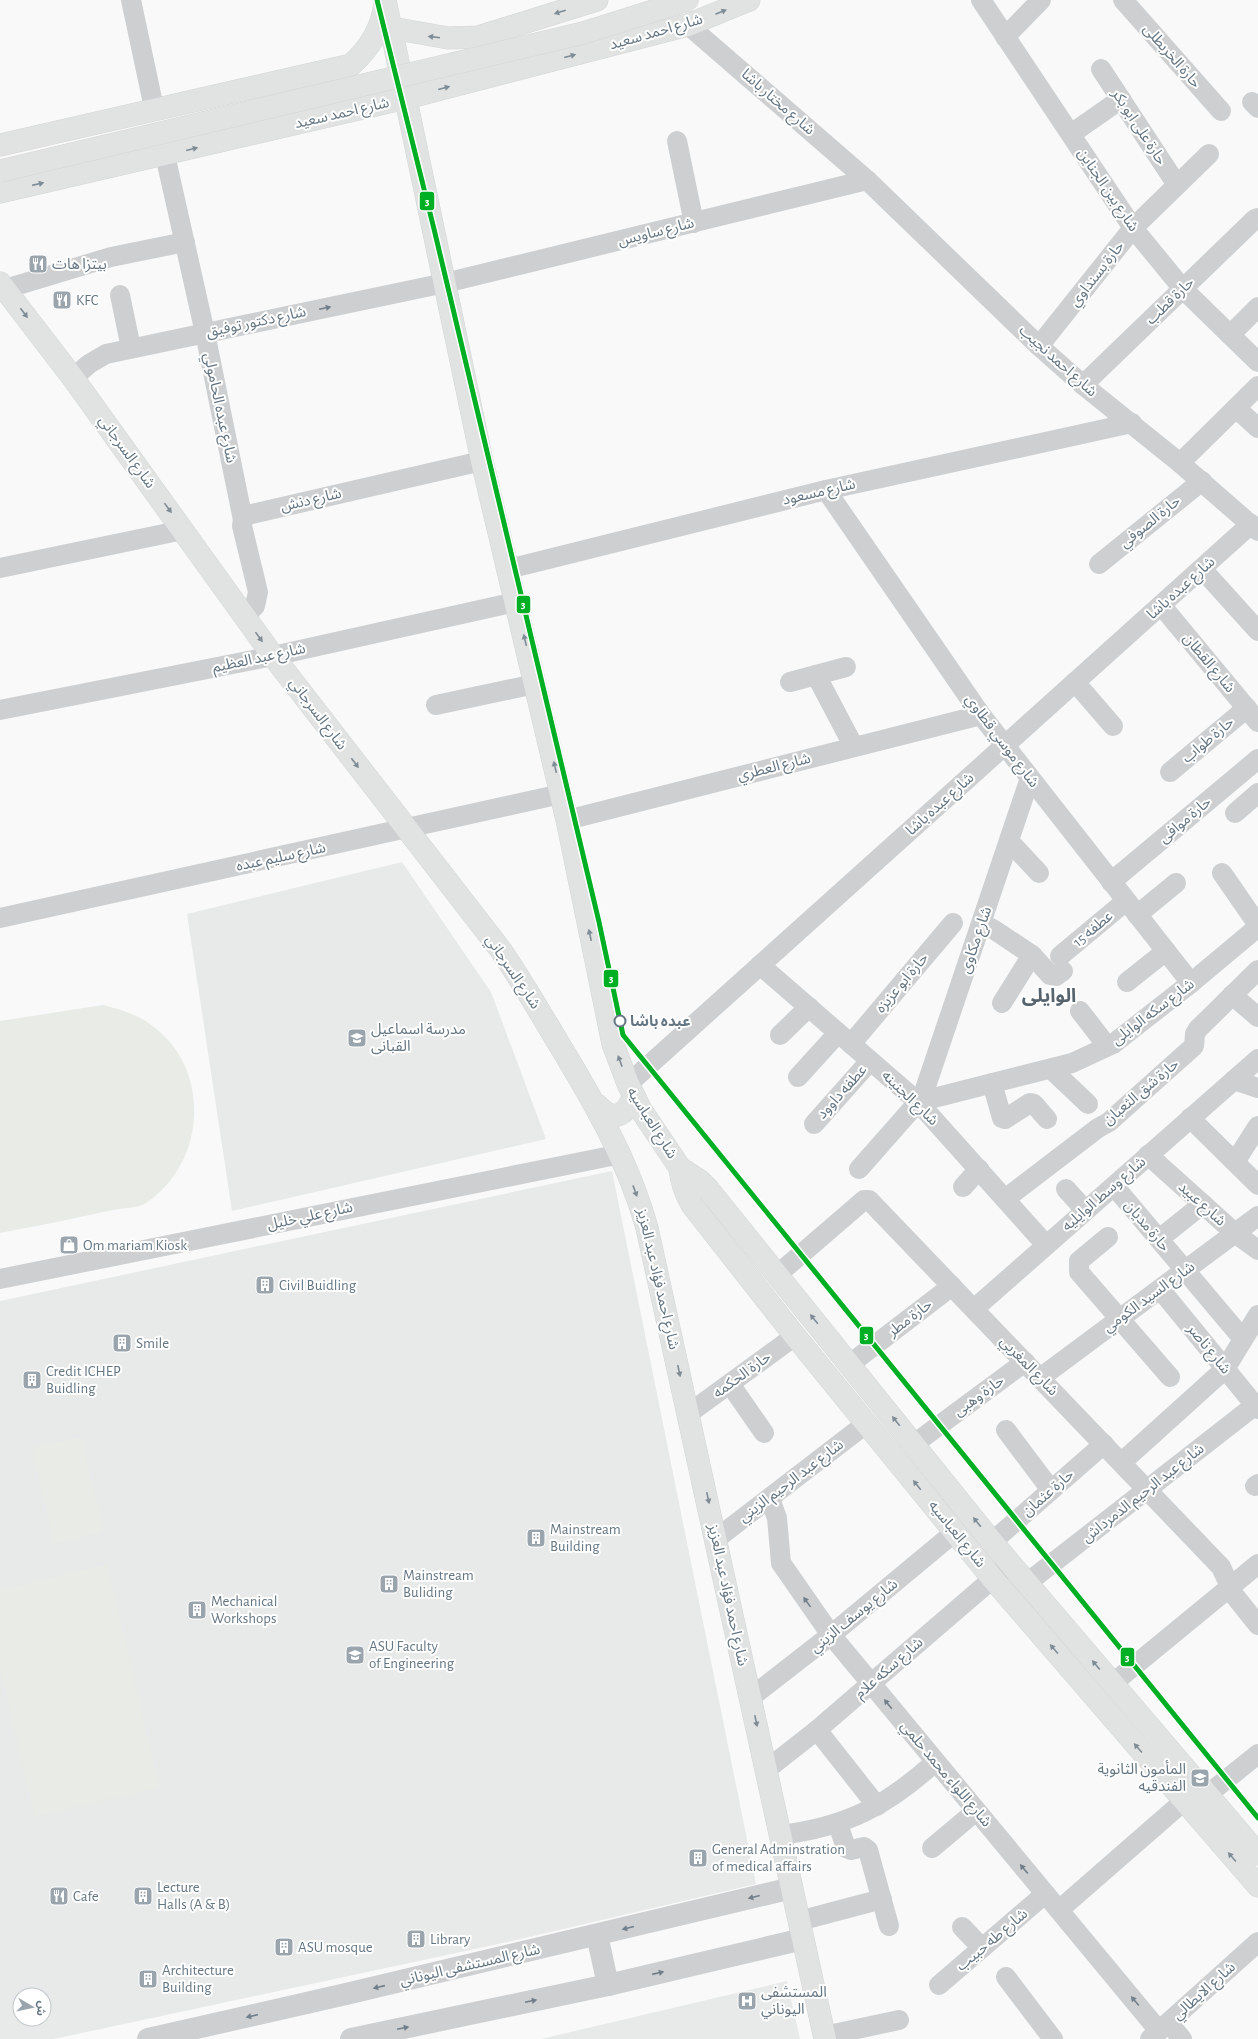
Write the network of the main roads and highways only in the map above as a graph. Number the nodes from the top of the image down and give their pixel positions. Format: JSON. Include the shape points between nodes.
{"nodes":[{"id":1,"x":385,"y":0,"type":"edge"},
{"id":2,"x":597,"y":0,"type":"edge"},
{"id":3,"x":655,"y":0,"type":"edge"},
{"id":4,"x":688,"y":0,"type":"edge"},
{"id":5,"x":749,"y":0,"type":"edge"},
{"id":6,"x":392,"y":28,"type":"junction"},
{"id":7,"x":493,"y":33,"type":"junction"},
{"id":8,"x":513,"y":70,"type":"junction"},
{"id":9,"x":406,"y":98,"type":"junction"},
{"id":10,"x":0,"y":145,"type":"edge"},
{"id":11,"x":0,"y":162,"type":"edge"},
{"id":12,"x":0,"y":171,"type":"edge"},
{"id":13,"x":0,"y":192,"type":"edge"},
{"id":14,"x":3,"y":286,"type":"edge"},
{"id":15,"x":631,"y":1090,"type":"junction"},
{"id":16,"x":597,"y":1105,"type":"junction"},
{"id":17,"x":621,"y":1154,"type":"joint"},
{"id":18,"x":680,"y":1168,"type":"junction"},
{"id":19,"x":1258,"y":1854,"type":"edge"},
{"id":20,"x":1258,"y":1886,"type":"edge"},
{"id":21,"x":825,"y":2038,"type":"edge"}],
"edges":[{"from":1,"to":6,"type":"main road","name":"شارع العباسيه"},
{"from":1,"to":10,"type":"main road","via":[[384,12],[375,36],[351,65]]},
{"from":2,"to":7,"type":"main road","one_way":true},
{"from":3,"to":11,"type":"main road","via":[[583,22]]},
{"from":4,"to":12,"type":"main road","bridge":true,"via":[[583,33]]},
{"from":8,"to":5,"type":"main road","name":"شارع احمد سعيد","one_way":true,"via":[[688,25]]},
{"from":7,"to":6,"type":"main road","one_way":true,"via":[[478,37],[448,38]]},
{"from":6,"to":9,"type":"main road","name":"شارع العباسيه"},
{"from":7,"to":8,"type":"main road","via":[[484,49],[485,60]]},
{"from":9,"to":8,"type":"main road","name":"شارع احمد سعيد","one_way":true},
{"from":13,"to":9,"type":"main road","name":"شارع احمد سعيد","one_way":true},
{"from":15,"to":9,"type":"main road","name":"شارع العباسيه","one_way":true,"via":[[614,1044],[567,820],[482,461]]},
{"from":14,"to":16,"type":"main road","name":"شارع السرجاني","one_way":true,"via":[[73,378],[273,656],[512,967]]},
{"from":15,"to":16,"type":"main road","via":[[628,1110],[617,1115],[605,1114]]},
{"from":15,"to":18,"type":"main road","name":"شارع العباسيه","via":[[641,1110]]},
{"from":16,"to":17,"type":"main road","name":"شارع السرجاني"},
{"from":17,"to":21,"type":"main road","name":"شارع احمد فؤاد عبد العزيز","one_way":true,"via":[[647,1228]]},
{"from":19,"to":18,"type":"main road","name":"شارع العباسيه","one_way":true,"via":[[992,1542],[708,1189]]},
{"from":20,"to":18,"type":"main road","name":"شارع العباسيه","one_way":true,"via":[[994,1579],[795,1336],[692,1205],[685,1194]]}]}
